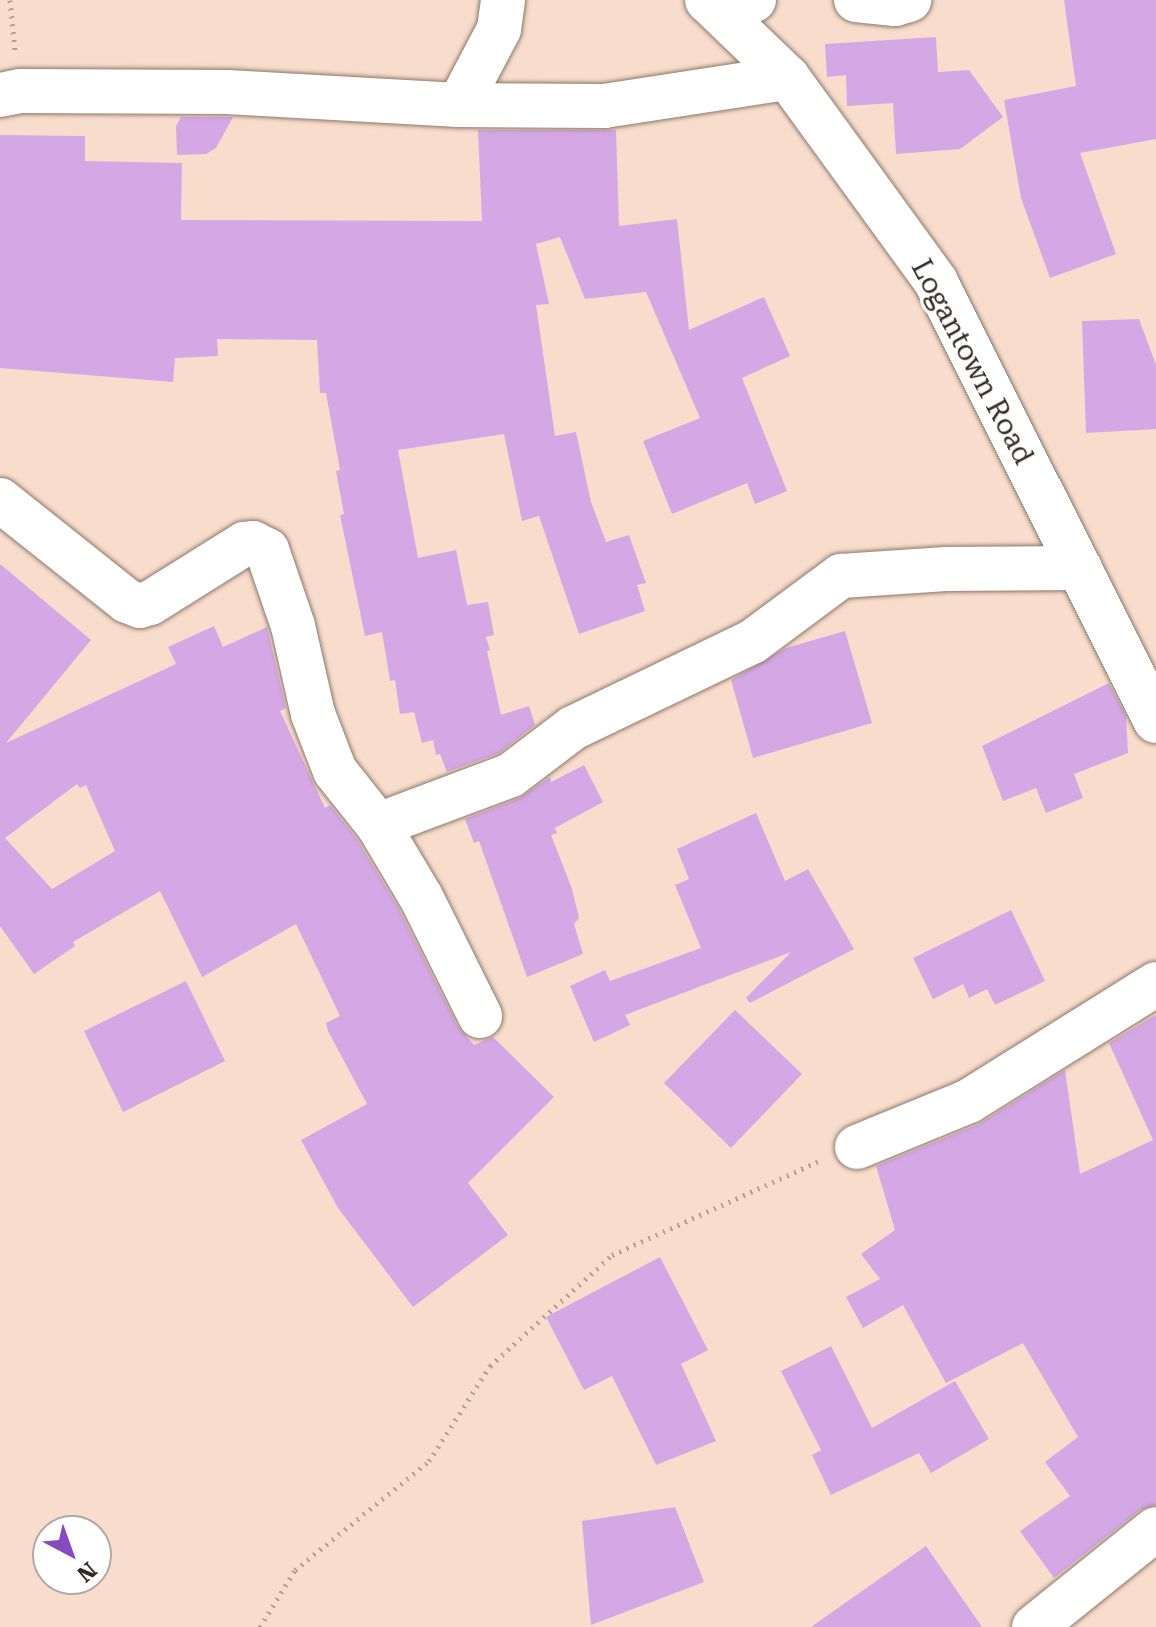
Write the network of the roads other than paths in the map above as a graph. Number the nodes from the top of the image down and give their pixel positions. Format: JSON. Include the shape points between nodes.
{"nodes":[{"id":1,"x":503,"y":0,"type":"edge"},
{"id":2,"x":707,"y":0,"type":"edge"},
{"id":3,"x":754,"y":0,"type":"edge"},
{"id":4,"x":856,"y":0,"type":"edge"},
{"id":5,"x":909,"y":0,"type":"edge"},
{"id":6,"x":788,"y":78,"type":"junction"},
{"id":7,"x":0,"y":95,"type":"edge"},
{"id":8,"x":459,"y":105,"type":"junction"},
{"id":9,"x":0,"y":500,"type":"edge"},
{"id":10,"x":1080,"y":568,"type":"junction"},
{"id":11,"x":1156,"y":721,"type":"edge"},
{"id":12,"x":378,"y":825,"type":"junction"},
{"id":13,"x":1156,"y":984,"type":"edge"},
{"id":14,"x":480,"y":1016,"type":"dead end"},
{"id":15,"x":857,"y":1147,"type":"road end"},
{"id":16,"x":1156,"y":1529,"type":"edge"},
{"id":17,"x":1034,"y":1627,"type":"edge"}],
"edges":[{"from":1,"to":8,"type":"street","via":[[499,29]]},
{"from":2,"to":3,"type":"street"},
{"from":2,"to":6,"type":"street","name":"Logantown Road"},
{"from":4,"to":5,"type":"street"},
{"from":6,"to":8,"type":"street","via":[[604,106]]},
{"from":6,"to":10,"type":"street","name":"Logantown Road","via":[[936,282]]},
{"from":7,"to":8,"type":"street","via":[[227,92]]},
{"from":9,"to":12,"type":"street","via":[[140,606],[244,544],[267,550],[293,626],[313,714],[335,771]]},
{"from":10,"to":11,"type":"street","name":"Logantown Road"},
{"from":10,"to":12,"type":"street","via":[[841,576],[752,642],[573,728],[511,775]]},
{"from":12,"to":14,"type":"street","via":[[421,897]]},
{"from":13,"to":15,"type":"street","via":[[969,1101]]},
{"from":16,"to":17,"type":"street"}]}
